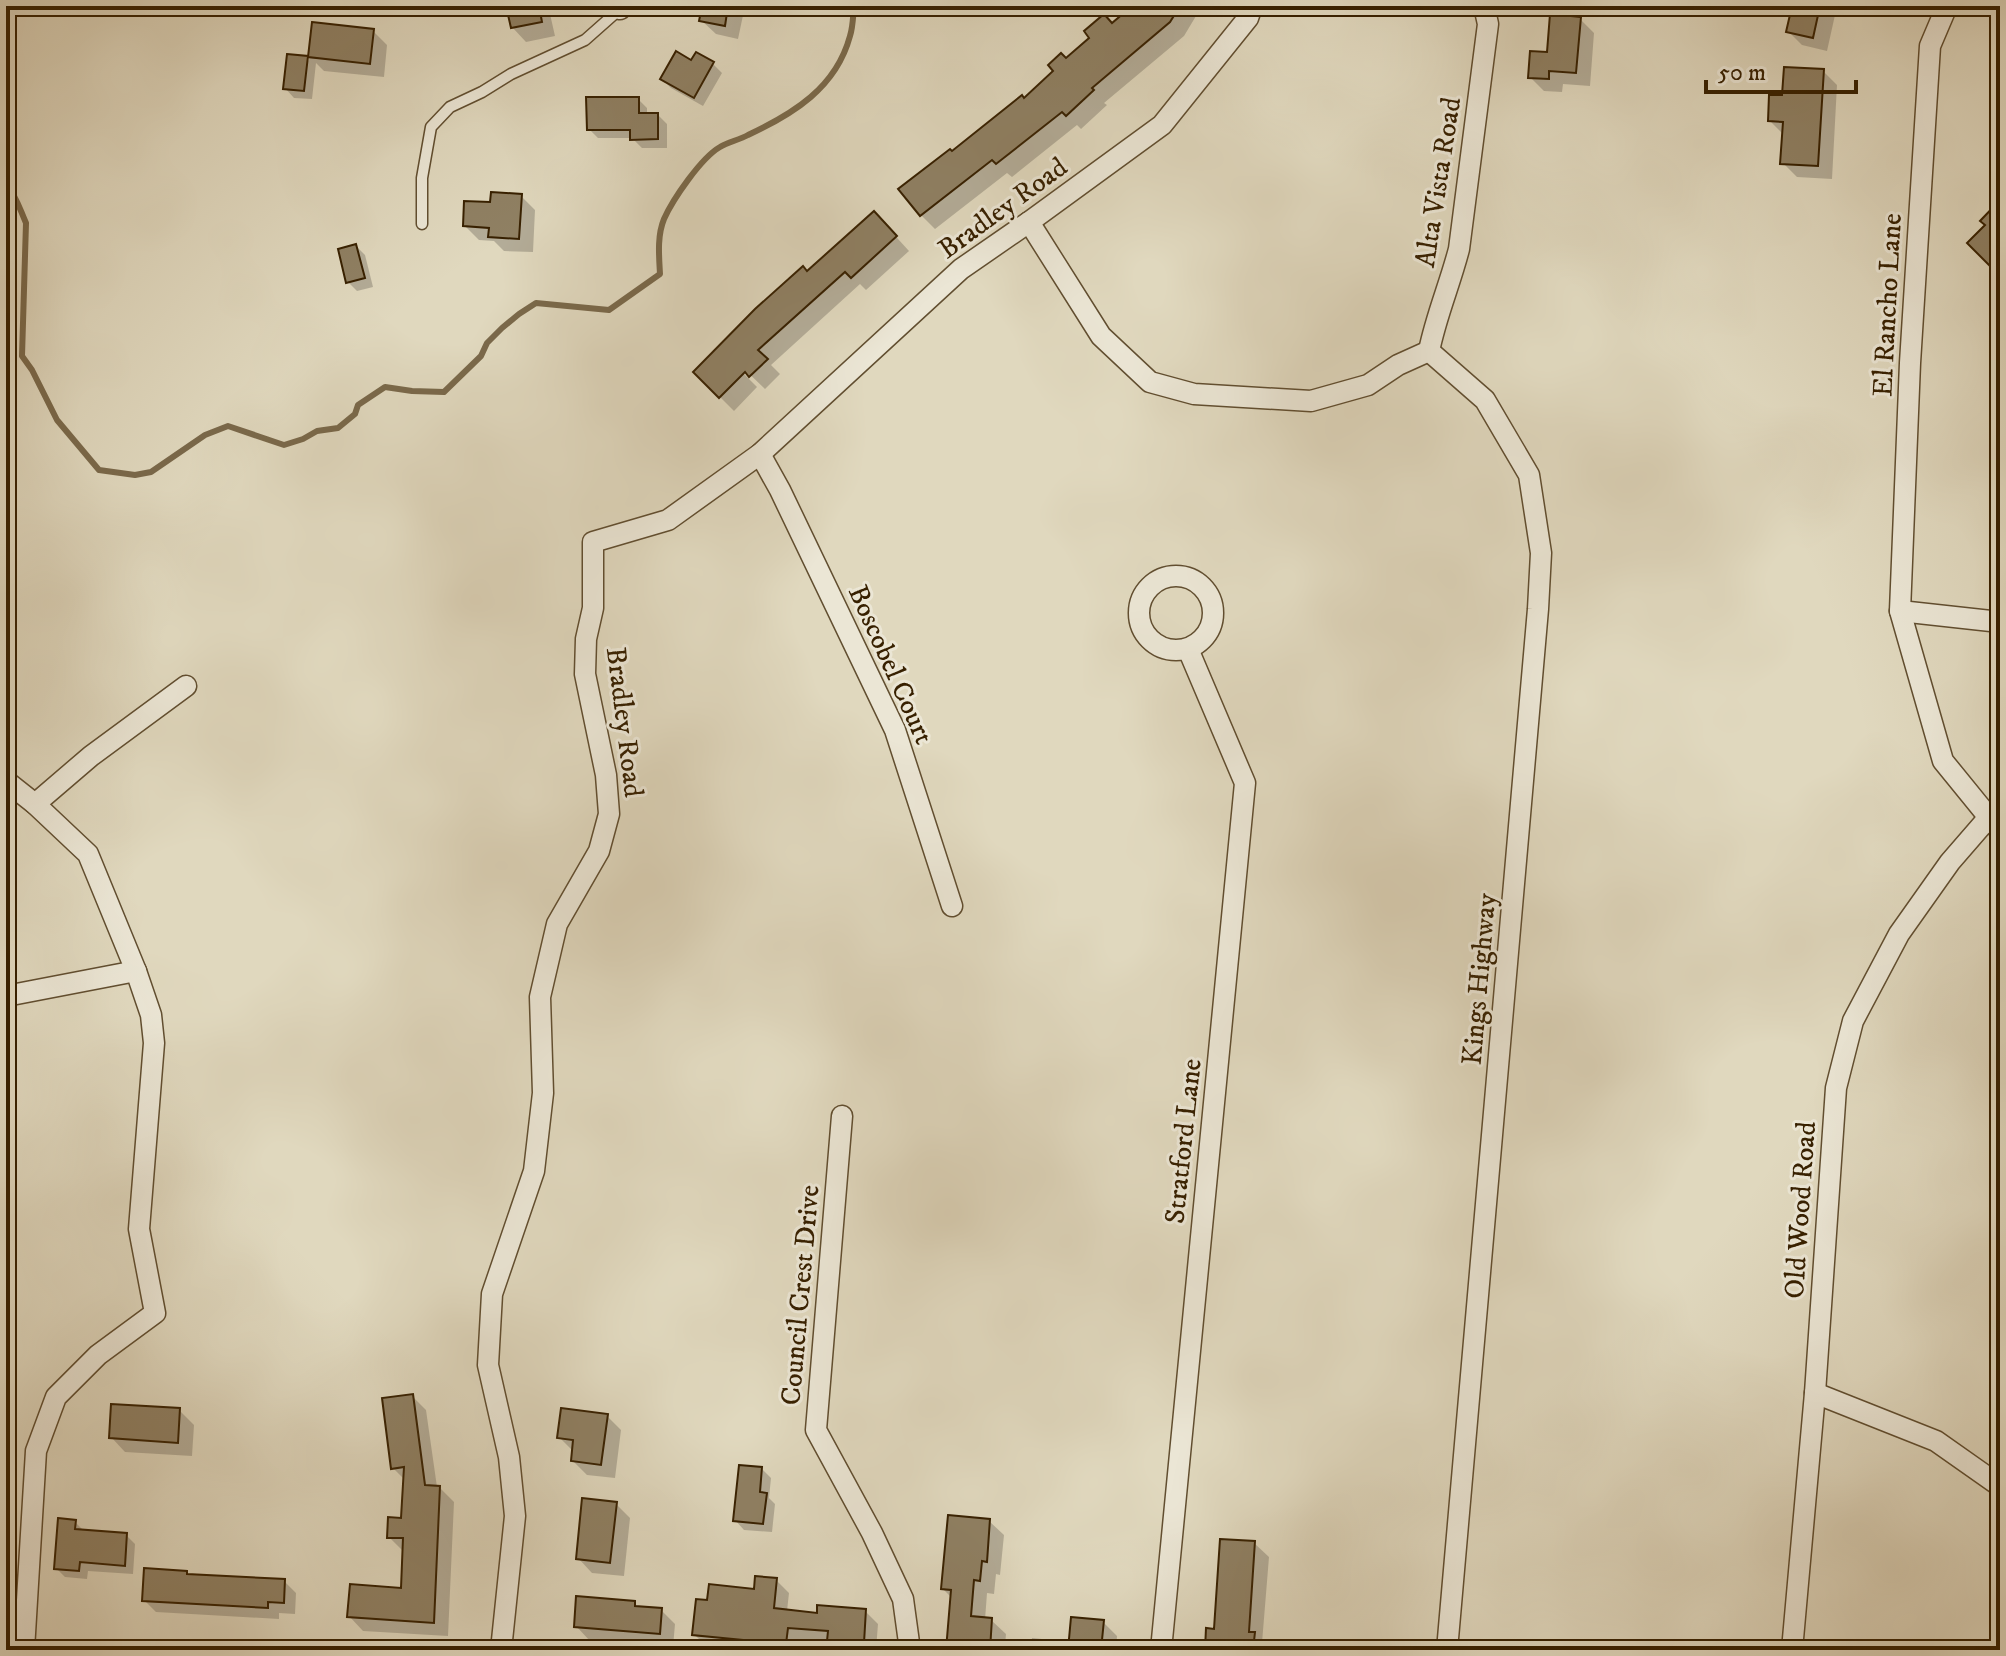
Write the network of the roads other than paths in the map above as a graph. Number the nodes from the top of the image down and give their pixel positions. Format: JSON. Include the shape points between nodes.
{"nodes":[{"id":1,"x":1252,"y":6,"type":"edge"},
{"id":2,"x":1484,"y":6,"type":"edge"},
{"id":3,"x":1947,"y":6,"type":"edge"},
{"id":4,"x":620,"y":8,"type":"edge"},
{"id":5,"x":1029,"y":222,"type":"junction"},
{"id":6,"x":422,"y":224,"type":"dead end"},
{"id":7,"x":1429,"y":351,"type":"junction"},
{"id":8,"x":760,"y":454,"type":"junction"},
{"id":9,"x":1900,"y":611,"type":"junction"},
{"id":10,"x":2000,"y":622,"type":"edge"},
{"id":11,"x":1188,"y":649,"type":"dead end"},
{"id":12,"x":186,"y":686,"type":"dead end"},
{"id":13,"x":6,"y":781,"type":"edge"},
{"id":14,"x":35,"y":804,"type":"junction"},
{"id":15,"x":1995,"y":824,"type":"edge"},
{"id":16,"x":952,"y":906,"type":"dead end"},
{"id":17,"x":136,"y":971,"type":"junction"},
{"id":18,"x":6,"y":996,"type":"edge"},
{"id":19,"x":842,"y":1116,"type":"dead end"},
{"id":20,"x":1815,"y":1393,"type":"junction"},
{"id":21,"x":2000,"y":1486,"type":"edge"},
{"id":22,"x":24,"y":1650,"type":"edge"},
{"id":23,"x":501,"y":1650,"type":"edge"},
{"id":24,"x":910,"y":1650,"type":"edge"},
{"id":25,"x":1161,"y":1650,"type":"edge"},
{"id":26,"x":1447,"y":1650,"type":"edge"},
{"id":27,"x":1792,"y":1650,"type":"edge"}],
"edges":[{"from":1,"to":5,"type":"street","name":"Bradley Road","via":[[1248,18],[1162,125]]},
{"from":2,"to":7,"type":"street","name":"Alta Vista Road","via":[[1488,24],[1459,249]]},
{"from":3,"to":9,"type":"street","name":"El Rancho Lane","via":[[1930,46]]},
{"from":4,"to":6,"type":"lane","via":[[585,40],[450,107],[431,127],[422,178]]},
{"from":5,"to":7,"type":"street","via":[[1101,336],[1150,382],[1194,394],[1311,401],[1368,385]]},
{"from":5,"to":8,"type":"street","name":"Bradley Road","via":[[961,269]]},
{"from":7,"to":26,"type":"street","name":"Kings Highway","via":[[1485,400],[1529,475],[1541,553]]},
{"from":8,"to":16,"type":"street","name":"Boscobel Court","via":[[895,730]]},
{"from":8,"to":23,"type":"street","name":"Bradley Road","via":[[668,520],[593,542],[585,674],[609,814],[599,851],[557,924],[540,997],[543,1093],[534,1171],[492,1294],[488,1365],[509,1457],[515,1516]]},
{"from":9,"to":10,"type":"street"},
{"from":9,"to":15,"type":"street","name":"El Rancho Lane","via":[[1943,761]]},
{"from":11,"to":25,"type":"street","name":"Stratford Lane","via":[[1245,783]]},
{"from":12,"to":14,"type":"street"},
{"from":13,"to":14,"type":"street"},
{"from":14,"to":17,"type":"street","via":[[88,854]]},
{"from":15,"to":20,"type":"street","name":"Old Wood Road","via":[[1950,862],[1899,934],[1853,1021],[1836,1088]]},
{"from":17,"to":18,"type":"street"},
{"from":17,"to":22,"type":"street","via":[[154,1043],[139,1229],[155,1313],[98,1355],[56,1397],[36,1451]]},
{"from":19,"to":24,"type":"street","name":"Council Crest Drive","via":[[816,1430],[903,1599]]},
{"from":20,"to":21,"type":"street","via":[[1936,1441]]},
{"from":20,"to":27,"type":"street","name":"Old Wood Road"}]}
